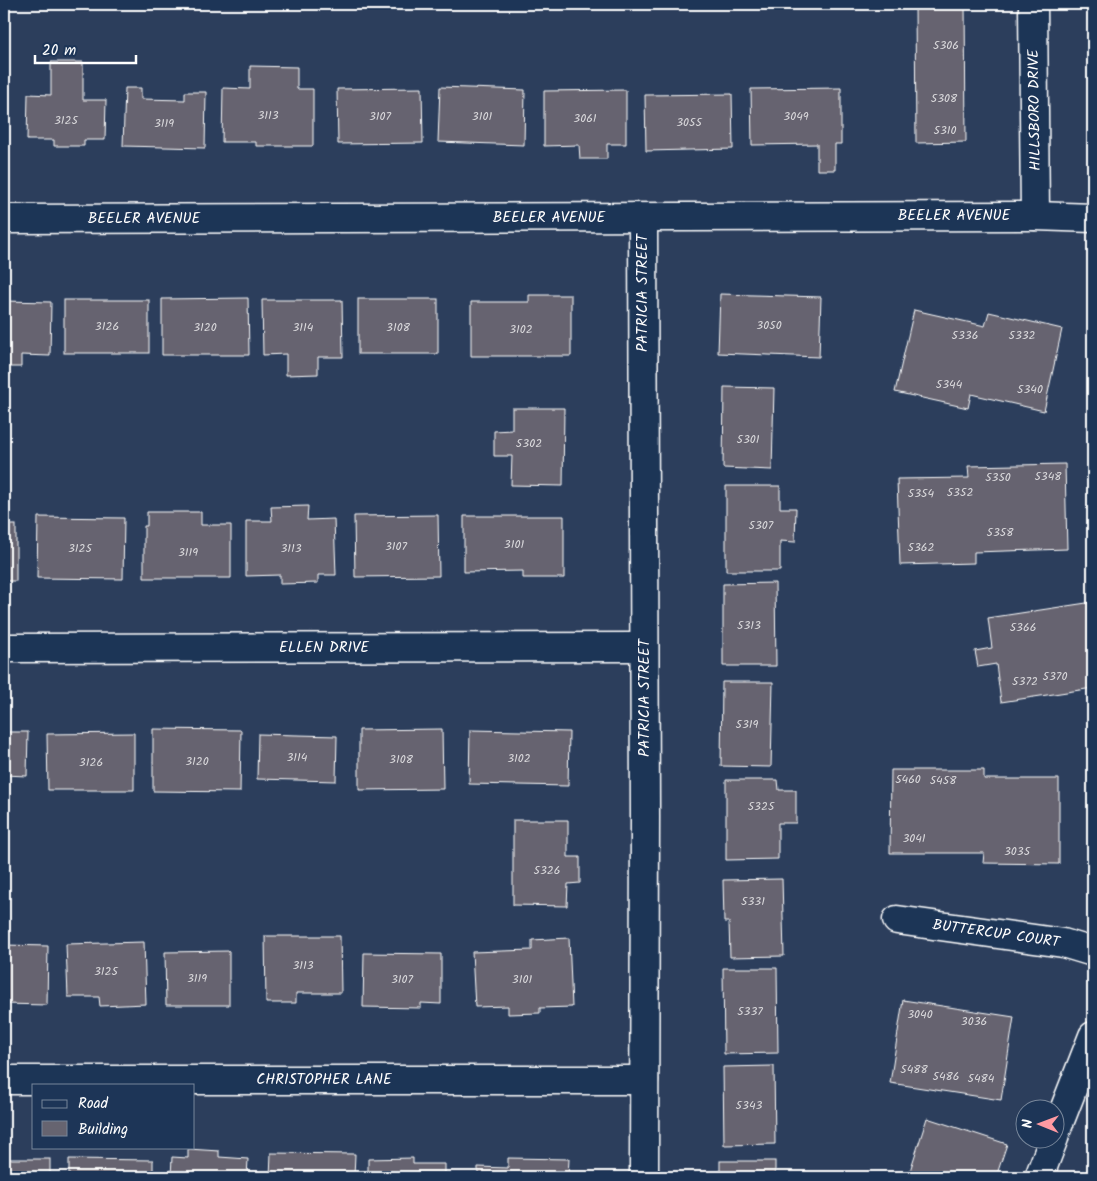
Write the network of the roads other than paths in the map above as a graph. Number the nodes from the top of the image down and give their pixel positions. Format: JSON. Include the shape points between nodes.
{"nodes":[{"id":1,"x":1033,"y":4,"type":"edge"},
{"id":2,"x":1035,"y":216,"type":"junction"},
{"id":3,"x":643,"y":218,"type":"junction"},
{"id":4,"x":1093,"y":218,"type":"edge"},
{"id":5,"x":4,"y":219,"type":"edge"},
{"id":6,"x":644,"y":647,"type":"junction"},
{"id":7,"x":4,"y":648,"type":"edge"},
{"id":8,"x":897,"y":920,"type":"dead end"},
{"id":9,"x":1093,"y":952,"type":"edge"},
{"id":10,"x":1093,"y":1036,"type":"edge"},
{"id":11,"x":4,"y":1080,"type":"edge"},
{"id":12,"x":644,"y":1080,"type":"junction"},
{"id":13,"x":1064,"y":1111,"type":"edge"},
{"id":14,"x":1050,"y":1148,"type":"edge"},
{"id":15,"x":644,"y":1177,"type":"edge"},
{"id":16,"x":1039,"y":1177,"type":"edge"}],
"edges":[{"from":1,"to":2,"type":"street","name":"HILLSBORO DRIVE"},
{"from":2,"to":3,"type":"street","name":"BEELER AVENUE"},
{"from":2,"to":4,"type":"street","name":"BEELER AVENUE"},
{"from":3,"to":5,"type":"street","name":"BEELER AVENUE"},
{"from":3,"to":6,"type":"street","name":"PATRICIA STREET"},
{"from":6,"to":7,"type":"street","name":"ELLEN DRIVE"},
{"from":6,"to":12,"type":"street","name":"PATRICIA STREET"},
{"from":8,"to":9,"type":"street","name":"BUTTERCUP COURT","via":[[1063,943]]},
{"from":10,"to":13,"type":"street"},
{"from":11,"to":12,"type":"street","name":"CHRISTOPHER LANE"},
{"from":12,"to":15,"type":"street","name":"PATRICIA STREET"},
{"from":14,"to":16,"type":"street"}]}
